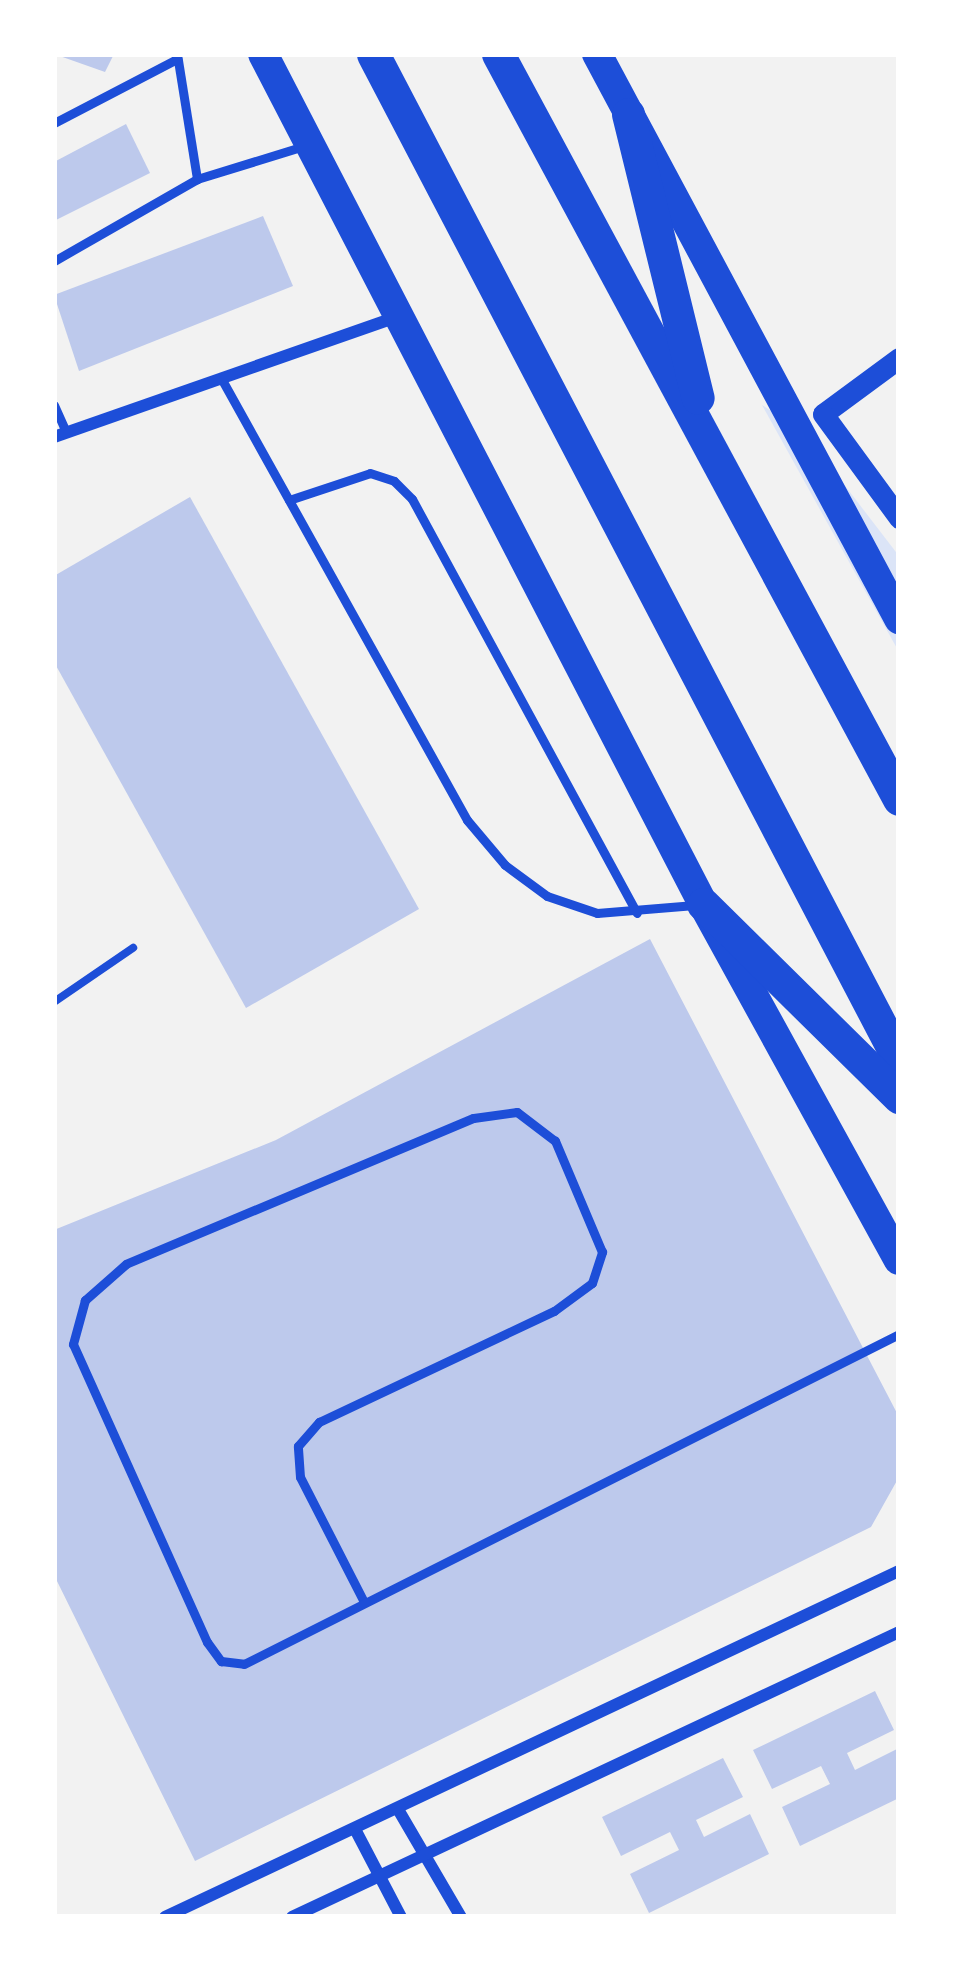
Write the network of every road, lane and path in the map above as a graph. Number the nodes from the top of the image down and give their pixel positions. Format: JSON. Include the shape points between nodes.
{"nodes":[{"id":1,"x":263,"y":54,"type":"edge"},
{"id":2,"x":373,"y":54,"type":"edge"},
{"id":3,"x":498,"y":54,"type":"edge"},
{"id":4,"x":597,"y":54,"type":"edge"},
{"id":5,"x":177,"y":56,"type":"edge"},
{"id":6,"x":628,"y":114,"type":"junction"},
{"id":7,"x":54,"y":123,"type":"edge"},
{"id":8,"x":310,"y":144,"type":"junction"},
{"id":9,"x":197,"y":179,"type":"junction"},
{"id":10,"x":54,"y":261,"type":"edge"},
{"id":11,"x":404,"y":315,"type":"junction"},
{"id":12,"x":899,"y":358,"type":"edge"},
{"id":13,"x":220,"y":378,"type":"junction"},
{"id":14,"x":54,"y":405,"type":"edge"},
{"id":15,"x":60,"y":434,"type":"edge"},
{"id":16,"x":710,"y":447,"type":"junction"},
{"id":17,"x":289,"y":500,"type":"junction"},
{"id":18,"x":899,"y":518,"type":"edge"},
{"id":19,"x":899,"y":619,"type":"edge"},
{"id":20,"x":899,"y":799,"type":"edge"},
{"id":21,"x":704,"y":904,"type":"junction"},
{"id":22,"x":637,"y":913,"type":"junction"},
{"id":23,"x":134,"y":948,"type":"dead end"},
{"id":24,"x":54,"y":1002,"type":"edge"},
{"id":25,"x":899,"y":1060,"type":"edge"},
{"id":26,"x":899,"y":1097,"type":"edge"},
{"id":27,"x":899,"y":1260,"type":"edge"},
{"id":28,"x":899,"y":1334,"type":"edge"},
{"id":29,"x":899,"y":1570,"type":"edge"},
{"id":30,"x":364,"y":1602,"type":"junction"},
{"id":31,"x":899,"y":1632,"type":"edge"},
{"id":32,"x":399,"y":1810,"type":"junction"},
{"id":33,"x":356,"y":1831,"type":"junction"},
{"id":34,"x":427,"y":1854,"type":"junction"},
{"id":35,"x":378,"y":1876,"type":"junction"},
{"id":36,"x":165,"y":1917,"type":"edge"},
{"id":37,"x":292,"y":1917,"type":"edge"},
{"id":38,"x":401,"y":1917,"type":"edge"},
{"id":39,"x":461,"y":1917,"type":"edge"}],
"edges":[{"from":1,"to":8,"type":"main road"},
{"from":2,"to":25,"type":"highway"},
{"from":3,"to":16,"type":"highway"},
{"from":4,"to":6,"type":"main road"},
{"from":5,"to":7,"type":"lane"},
{"from":5,"to":9,"type":"lane"},
{"from":6,"to":16,"type":"highway"},
{"from":6,"to":19,"type":"main road"},
{"from":8,"to":9,"type":"lane"},
{"from":8,"to":11,"type":"main road"},
{"from":9,"to":10,"type":"lane"},
{"from":11,"to":13,"type":"street"},
{"from":11,"to":21,"type":"main road"},
{"from":12,"to":18,"type":"street","via":[[823,413]]},
{"from":13,"to":15,"type":"street"},
{"from":13,"to":17,"type":"lane"},
{"from":14,"to":15,"type":"lane"},
{"from":16,"to":20,"type":"highway"},
{"from":17,"to":22,"type":"lane","via":[[467,820],[505,866],[547,896],[597,913]]},
{"from":17,"to":22,"type":"lane","via":[[370,473],[394,481],[412,500]]},
{"from":21,"to":22,"type":"lane"},
{"from":21,"to":26,"type":"highway"},
{"from":21,"to":27,"type":"main road"},
{"from":23,"to":24,"type":"path"},
{"from":28,"to":30,"type":"lane"},
{"from":29,"to":32,"type":"street"},
{"from":30,"to":30,"type":"lane","via":[[244,1664],[221,1661],[73,1344],[85,1300],[126,1264],[473,1118],[517,1112],[555,1141],[602,1252],[592,1283],[554,1312],[319,1422],[298,1446],[300,1477]]},
{"from":31,"to":34,"type":"street"},
{"from":32,"to":33,"type":"street"},
{"from":32,"to":34,"type":"street"},
{"from":33,"to":35,"type":"street"},
{"from":33,"to":36,"type":"street"},
{"from":34,"to":35,"type":"street"},
{"from":34,"to":39,"type":"street"},
{"from":35,"to":37,"type":"street"},
{"from":35,"to":38,"type":"street"}]}
